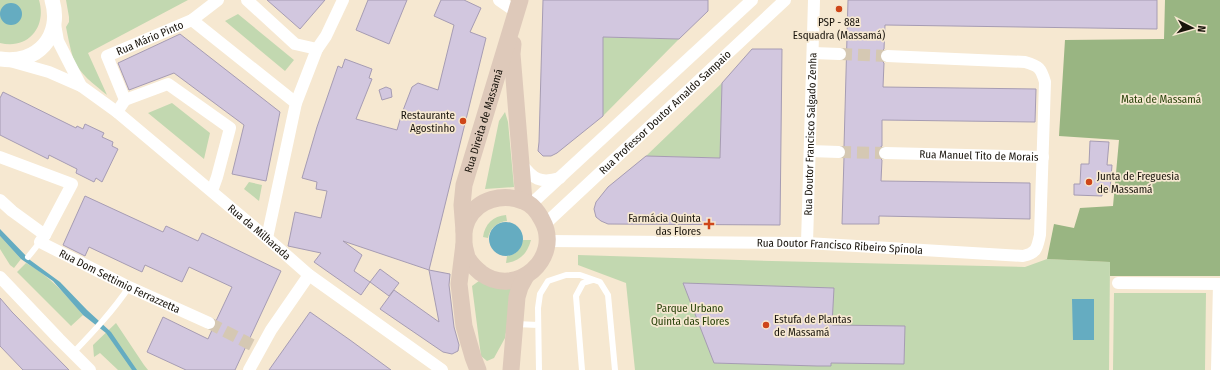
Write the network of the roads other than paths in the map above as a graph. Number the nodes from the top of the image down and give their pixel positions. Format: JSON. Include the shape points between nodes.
{"nodes":[{"id":1,"x":52,"y":0,"type":"edge"},
{"id":2,"x":217,"y":0,"type":"edge"},
{"id":3,"x":247,"y":0,"type":"edge"},
{"id":4,"x":343,"y":0,"type":"edge"},
{"id":5,"x":499,"y":0,"type":"edge"},
{"id":6,"x":752,"y":0,"type":"edge"},
{"id":7,"x":785,"y":0,"type":"edge"},
{"id":8,"x":814,"y":0,"type":"edge"},
{"id":9,"x":518,"y":6,"type":"edge"},
{"id":10,"x":192,"y":20,"type":"junction"},
{"id":11,"x":54,"y":24,"type":"junction"},
{"id":12,"x":318,"y":49,"type":"junction"},
{"id":13,"x":813,"y":53,"type":"junction"},
{"id":14,"x":840,"y":54,"type":"tunnel mouth"},
{"id":15,"x":887,"y":56,"type":"tunnel mouth"},
{"id":16,"x":5,"y":60,"type":"edge"},
{"id":17,"x":81,"y":86,"type":"junction"},
{"id":18,"x":125,"y":100,"type":"junction"},
{"id":19,"x":296,"y":103,"type":"junction"},
{"id":20,"x":117,"y":112,"type":"junction"},
{"id":21,"x":810,"y":151,"type":"junction"},
{"id":22,"x":839,"y":152,"type":"tunnel mouth"},
{"id":23,"x":885,"y":153,"type":"tunnel mouth"},
{"id":24,"x":0,"y":157,"type":"edge"},
{"id":25,"x":1043,"y":157,"type":"junction"},
{"id":26,"x":521,"y":163,"type":"junction"},
{"id":27,"x":561,"y":178,"type":"junction"},
{"id":28,"x":212,"y":191,"type":"junction"},
{"id":29,"x":0,"y":200,"type":"edge"},
{"id":30,"x":527,"y":203,"type":"junction"},
{"id":31,"x":545,"y":224,"type":"junction"},
{"id":32,"x":42,"y":238,"type":"junction"},
{"id":33,"x":267,"y":238,"type":"junction"},
{"id":34,"x":464,"y":238,"type":"junction"},
{"id":35,"x":547,"y":242,"type":"junction"},
{"id":36,"x":807,"y":243,"type":"junction"},
{"id":37,"x":28,"y":257,"type":"dead end"},
{"id":38,"x":309,"y":275,"type":"junction"},
{"id":39,"x":526,"y":276,"type":"junction"},
{"id":40,"x":0,"y":277,"type":"edge"},
{"id":41,"x":593,"y":280,"type":"junction"},
{"id":42,"x":1118,"y":283,"type":"dead end"},
{"id":43,"x":1220,"y":284,"type":"edge"},
{"id":44,"x":129,"y":287,"type":"junction"},
{"id":45,"x":209,"y":323,"type":"tunnel mouth"},
{"id":46,"x":515,"y":324,"type":"junction"},
{"id":47,"x":538,"y":325,"type":"junction"},
{"id":48,"x":73,"y":353,"type":"junction"},
{"id":49,"x":507,"y":368,"type":"edge"},
{"id":50,"x":90,"y":370,"type":"edge"},
{"id":51,"x":249,"y":370,"type":"edge"},
{"id":52,"x":442,"y":370,"type":"edge"},
{"id":53,"x":478,"y":370,"type":"edge"},
{"id":54,"x":539,"y":370,"type":"edge"},
{"id":55,"x":582,"y":370,"type":"edge"},
{"id":56,"x":615,"y":370,"type":"edge"},
{"id":57,"x":1217,"y":370,"type":"edge"}],
"edges":[{"from":1,"to":11,"type":"street","via":[[55,10]]},
{"from":2,"to":10,"type":"street","name":"Rua Mário Pinto"},
{"from":3,"to":12,"type":"street","via":[[295,44]]},
{"from":4,"to":12,"type":"street"},
{"from":5,"to":9,"type":"street"},
{"from":6,"to":27,"type":"street","name":"Rua Professor Doutor Arnaldo Sampaio"},
{"from":7,"to":31,"type":"street","name":"Rua Professor Doutor Arnaldo Sampaio"},
{"from":8,"to":13,"type":"street","name":"Rua Doutor Francisco Salgado Zenha"},
{"from":9,"to":26,"type":"main road","name":"Rua Direita de Massamá","via":[[512,54]]},
{"from":9,"to":34,"type":"main road","name":"Rua Direita de Massamá","via":[[464,185]]},
{"from":10,"to":18,"type":"street","name":"Rua Mário Pinto","via":[[106,56]]},
{"from":10,"to":19,"type":"street","name":"Rua Mário Pinto"},
{"from":11,"to":16,"type":"street","via":[[51,36],[34,54],[23,59]]},
{"from":11,"to":17,"type":"street","via":[[58,42]]},
{"from":12,"to":19,"type":"street"},
{"from":13,"to":14,"type":"street"},
{"from":13,"to":21,"type":"street","name":"Rua Doutor Francisco Salgado Zenha"},
{"from":15,"to":25,"type":"street","name":"Rua Manuel Tito de Morais","via":[[1025,62],[1037,65],[1045,82]]},
{"from":16,"to":17,"type":"street","via":[[49,72]]},
{"from":17,"to":20,"type":"street","name":"Rua da Milharada"},
{"from":18,"to":20,"type":"street"},
{"from":18,"to":28,"type":"street","via":[[168,84],[230,128]]},
{"from":19,"to":33,"type":"street"},
{"from":20,"to":28,"type":"street","name":"Rua da Milharada"},
{"from":21,"to":22,"type":"street"},
{"from":21,"to":36,"type":"street","name":"Rua Doutor Francisco Salgado Zenha"},
{"from":23,"to":25,"type":"street","name":"Rua Manuel Tito de Morais"},
{"from":24,"to":32,"type":"street","via":[[72,184]]},
{"from":25,"to":36,"type":"street","name":"Rua Doutor Francisco Ribeiro Spínola","via":[[1040,235],[1037,248],[1032,254],[1023,256]]},
{"from":26,"to":27,"type":"street","via":[[528,173],[537,179],[549,181]]},
{"from":26,"to":30,"type":"main road","name":"Rua Direita de Massamá"},
{"from":27,"to":30,"type":"street","name":"Rua Professor Doutor Arnaldo Sampaio"},
{"from":28,"to":33,"type":"street","name":"Rua da Milharada"},
{"from":29,"to":32,"type":"street","name":"Rua Dom Settimio Ferrazzetta"},
{"from":30,"to":31,"type":"main road"},
{"from":30,"to":34,"type":"main road","name":"Rua Direita de Massamá","via":[[512,197],[499,197],[487,201],[468,219]]},
{"from":31,"to":35,"type":"main road"},
{"from":32,"to":37,"type":"lane"},
{"from":32,"to":44,"type":"street","name":"Rua Dom Settimio Ferrazzetta"},
{"from":33,"to":38,"type":"street","name":"Rua da Milharada"},
{"from":34,"to":39,"type":"main road","name":"Rua Direita de Massamá","via":[[467,257],[486,277],[499,281],[513,281]]},
{"from":34,"to":53,"type":"main road","name":"Rua Direita de Massamá","via":[[459,284],[464,326]]},
{"from":35,"to":36,"type":"street","name":"Rua Doutor Francisco Ribeiro Spínola"},
{"from":35,"to":39,"type":"main road","via":[[544,255],[537,267]]},
{"from":38,"to":51,"type":"street","via":[[271,330]]},
{"from":38,"to":52,"type":"street","name":"Rua da Milharada"},
{"from":39,"to":46,"type":"main road","via":[[517,297]]},
{"from":40,"to":48,"type":"street"},
{"from":41,"to":47,"type":"lane","via":[[580,275],[566,275],[548,282],[540,294]]},
{"from":41,"to":55,"type":"lane","via":[[582,283],[576,296]]},
{"from":41,"to":56,"type":"lane","via":[[600,282],[608,295]]},
{"from":42,"to":43,"type":"street"},
{"from":43,"to":57,"type":"street"},
{"from":44,"to":45,"type":"street","name":"Rua Dom Settimio Ferrazzetta"},
{"from":44,"to":48,"type":"lane","via":[[98,327]]},
{"from":46,"to":47,"type":"lane"},
{"from":46,"to":49,"type":"main road"},
{"from":47,"to":54,"type":"lane"},
{"from":48,"to":50,"type":"street"}]}
